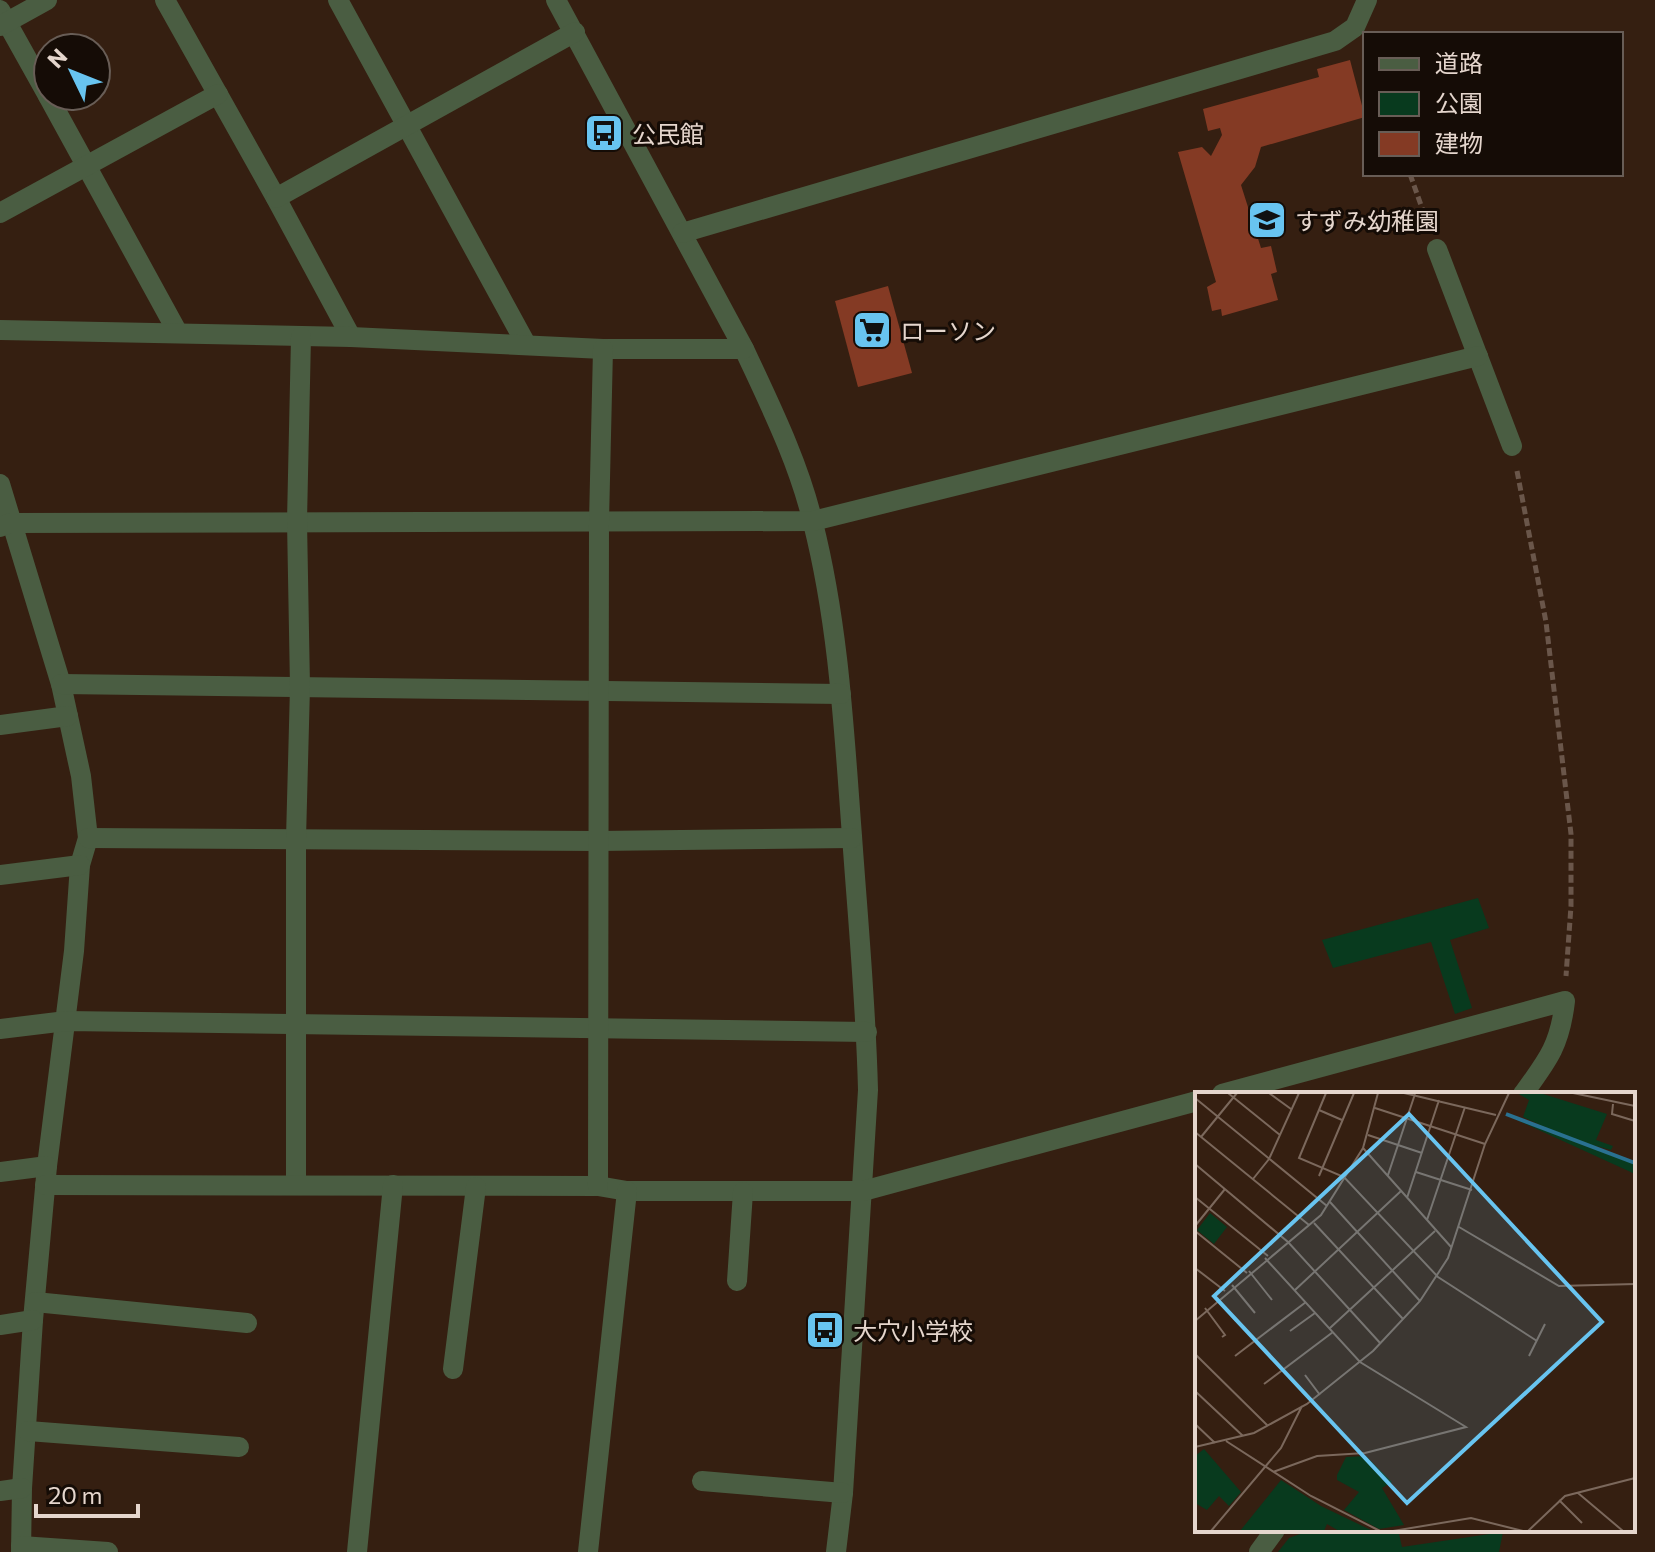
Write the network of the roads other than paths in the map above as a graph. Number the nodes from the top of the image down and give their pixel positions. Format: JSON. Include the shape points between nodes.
{"nodes":[{"id":1,"x":47,"y":0,"type":"edge"},
{"id":2,"x":165,"y":0,"type":"edge"},
{"id":3,"x":338,"y":0,"type":"edge"},
{"id":4,"x":556,"y":0,"type":"edge"},
{"id":5,"x":1367,"y":0,"type":"edge"},
{"id":6,"x":2,"y":19,"type":"edge"},
{"id":7,"x":575,"y":32,"type":"junction"},
{"id":8,"x":32,"y":69,"type":"edge"},
{"id":9,"x":218,"y":94,"type":"junction"},
{"id":10,"x":57,"y":112,"type":"edge"},
{"id":11,"x":405,"y":126,"type":"junction"},
{"id":12,"x":87,"y":166,"type":"junction"},
{"id":13,"x":276,"y":198,"type":"junction"},
{"id":14,"x":0,"y":213,"type":"edge"},
{"id":15,"x":682,"y":233,"type":"junction"},
{"id":16,"x":1437,"y":249,"type":"road end"},
{"id":17,"x":0,"y":330,"type":"edge"},
{"id":18,"x":178,"y":333,"type":"junction"},
{"id":19,"x":301,"y":337,"type":"junction"},
{"id":20,"x":351,"y":337,"type":"junction"},
{"id":21,"x":526,"y":344,"type":"junction"},
{"id":22,"x":603,"y":349,"type":"junction"},
{"id":23,"x":744,"y":349,"type":"junction"},
{"id":24,"x":1478,"y":356,"type":"junction"},
{"id":25,"x":1512,"y":446,"type":"road end"},
{"id":26,"x":0,"y":484,"type":"edge"},
{"id":27,"x":297,"y":521,"type":"junction"},
{"id":28,"x":813,"y":521,"type":"junction"},
{"id":29,"x":599,"y":522,"type":"junction"},
{"id":30,"x":5,"y":525,"type":"edge"},
{"id":31,"x":61,"y":684,"type":"junction"},
{"id":32,"x":300,"y":687,"type":"junction"},
{"id":33,"x":599,"y":691,"type":"junction"},
{"id":34,"x":841,"y":694,"type":"junction"},
{"id":35,"x":68,"y":716,"type":"junction"},
{"id":36,"x":0,"y":725,"type":"edge"},
{"id":37,"x":88,"y":838,"type":"junction"},
{"id":38,"x":852,"y":838,"type":"junction"},
{"id":39,"x":296,"y":839,"type":"junction"},
{"id":40,"x":598,"y":841,"type":"junction"},
{"id":41,"x":80,"y":865,"type":"junction"},
{"id":42,"x":0,"y":875,"type":"edge"},
{"id":43,"x":66,"y":1021,"type":"junction"},
{"id":44,"x":297,"y":1024,"type":"junction"},
{"id":45,"x":0,"y":1029,"type":"edge"},
{"id":46,"x":599,"y":1029,"type":"junction"},
{"id":47,"x":867,"y":1032,"type":"junction"},
{"id":48,"x":1229,"y":1092,"type":"edge"},
{"id":49,"x":1524,"y":1092,"type":"edge"},
{"id":50,"x":1195,"y":1102,"type":"edge"},
{"id":51,"x":0,"y":1172,"type":"edge"},
{"id":52,"x":46,"y":1176,"type":"junction"},
{"id":53,"x":296,"y":1184,"type":"junction"},
{"id":54,"x":393,"y":1185,"type":"junction"},
{"id":55,"x":598,"y":1186,"type":"junction"},
{"id":56,"x":476,"y":1187,"type":"junction"},
{"id":57,"x":627,"y":1191,"type":"junction"},
{"id":58,"x":863,"y":1191,"type":"junction"},
{"id":59,"x":743,"y":1192,"type":"junction"},
{"id":60,"x":737,"y":1281,"type":"dead end"},
{"id":61,"x":34,"y":1311,"type":"junction"},
{"id":62,"x":247,"y":1323,"type":"dead end"},
{"id":63,"x":0,"y":1325,"type":"edge"},
{"id":64,"x":453,"y":1369,"type":"dead end"},
{"id":65,"x":28,"y":1431,"type":"junction"},
{"id":66,"x":239,"y":1447,"type":"dead end"},
{"id":67,"x":702,"y":1481,"type":"dead end"},
{"id":68,"x":22,"y":1488,"type":"junction"},
{"id":69,"x":0,"y":1491,"type":"edge"},
{"id":70,"x":843,"y":1493,"type":"junction"},
{"id":71,"x":1274,"y":1532,"type":"edge"},
{"id":72,"x":21,"y":1549,"type":"edge"},
{"id":73,"x":108,"y":1552,"type":"edge"},
{"id":74,"x":357,"y":1552,"type":"edge"},
{"id":75,"x":588,"y":1552,"type":"edge"},
{"id":76,"x":836,"y":1552,"type":"edge"},
{"id":77,"x":1259,"y":1552,"type":"edge"}],
"edges":[{"from":1,"to":6,"type":"street"},
{"from":2,"to":9,"type":"street"},
{"from":3,"to":11,"type":"street"},
{"from":4,"to":7,"type":"street"},
{"from":5,"to":15,"type":"street","via":[[1355,27],[1335,41]]},
{"from":6,"to":8,"type":"street"},
{"from":7,"to":11,"type":"street"},
{"from":7,"to":15,"type":"street"},
{"from":9,"to":12,"type":"street"},
{"from":9,"to":13,"type":"street"},
{"from":10,"to":12,"type":"street"},
{"from":11,"to":13,"type":"street"},
{"from":11,"to":21,"type":"street"},
{"from":12,"to":14,"type":"street"},
{"from":12,"to":18,"type":"street"},
{"from":13,"to":20,"type":"street"},
{"from":15,"to":23,"type":"street"},
{"from":16,"to":24,"type":"street"},
{"from":17,"to":18,"type":"street"},
{"from":18,"to":19,"type":"street"},
{"from":19,"to":20,"type":"street"},
{"from":19,"to":27,"type":"street"},
{"from":20,"to":21,"type":"street"},
{"from":21,"to":22,"type":"street"},
{"from":22,"to":23,"type":"street"},
{"from":22,"to":29,"type":"street"},
{"from":23,"to":28,"type":"street"},
{"from":24,"to":25,"type":"street"},
{"from":24,"to":28,"type":"street"},
{"from":26,"to":30,"type":"street"},
{"from":27,"to":29,"type":"street"},
{"from":27,"to":30,"type":"street"},
{"from":27,"to":32,"type":"street"},
{"from":28,"to":29,"type":"street"},
{"from":28,"to":34,"type":"street","via":[[832,608]]},
{"from":29,"to":33,"type":"street"},
{"from":30,"to":31,"type":"street"},
{"from":31,"to":32,"type":"street"},
{"from":31,"to":35,"type":"street"},
{"from":32,"to":33,"type":"street"},
{"from":32,"to":39,"type":"street"},
{"from":33,"to":34,"type":"street"},
{"from":33,"to":40,"type":"street"},
{"from":34,"to":38,"type":"street"},
{"from":35,"to":36,"type":"street"},
{"from":35,"to":37,"type":"street"},
{"from":37,"to":39,"type":"street"},
{"from":37,"to":41,"type":"street"},
{"from":38,"to":40,"type":"street"},
{"from":38,"to":47,"type":"street"},
{"from":39,"to":40,"type":"street"},
{"from":39,"to":44,"type":"street"},
{"from":40,"to":46,"type":"street"},
{"from":41,"to":42,"type":"street"},
{"from":41,"to":43,"type":"street"},
{"from":43,"to":44,"type":"street"},
{"from":43,"to":45,"type":"street"},
{"from":43,"to":52,"type":"street"},
{"from":44,"to":46,"type":"street"},
{"from":44,"to":53,"type":"street"},
{"from":46,"to":47,"type":"street"},
{"from":46,"to":55,"type":"street"},
{"from":47,"to":58,"type":"street"},
{"from":48,"to":49,"type":"street","via":[[1565,1001],[1551,1056]]},
{"from":50,"to":58,"type":"street"},
{"from":51,"to":52,"type":"street"},
{"from":52,"to":53,"type":"street"},
{"from":52,"to":61,"type":"street"},
{"from":53,"to":54,"type":"street"},
{"from":54,"to":56,"type":"street"},
{"from":54,"to":74,"type":"street"},
{"from":55,"to":56,"type":"street"},
{"from":55,"to":57,"type":"street"},
{"from":56,"to":64,"type":"street"},
{"from":57,"to":59,"type":"street"},
{"from":57,"to":75,"type":"street"},
{"from":58,"to":59,"type":"street"},
{"from":58,"to":70,"type":"street"},
{"from":59,"to":60,"type":"street"},
{"from":61,"to":62,"type":"street"},
{"from":61,"to":63,"type":"street"},
{"from":61,"to":65,"type":"street"},
{"from":65,"to":66,"type":"street"},
{"from":65,"to":68,"type":"street"},
{"from":67,"to":70,"type":"street"},
{"from":68,"to":69,"type":"street"},
{"from":68,"to":72,"type":"street"},
{"from":70,"to":76,"type":"street"},
{"from":71,"to":77,"type":"street"},
{"from":72,"to":73,"type":"street"}]}
